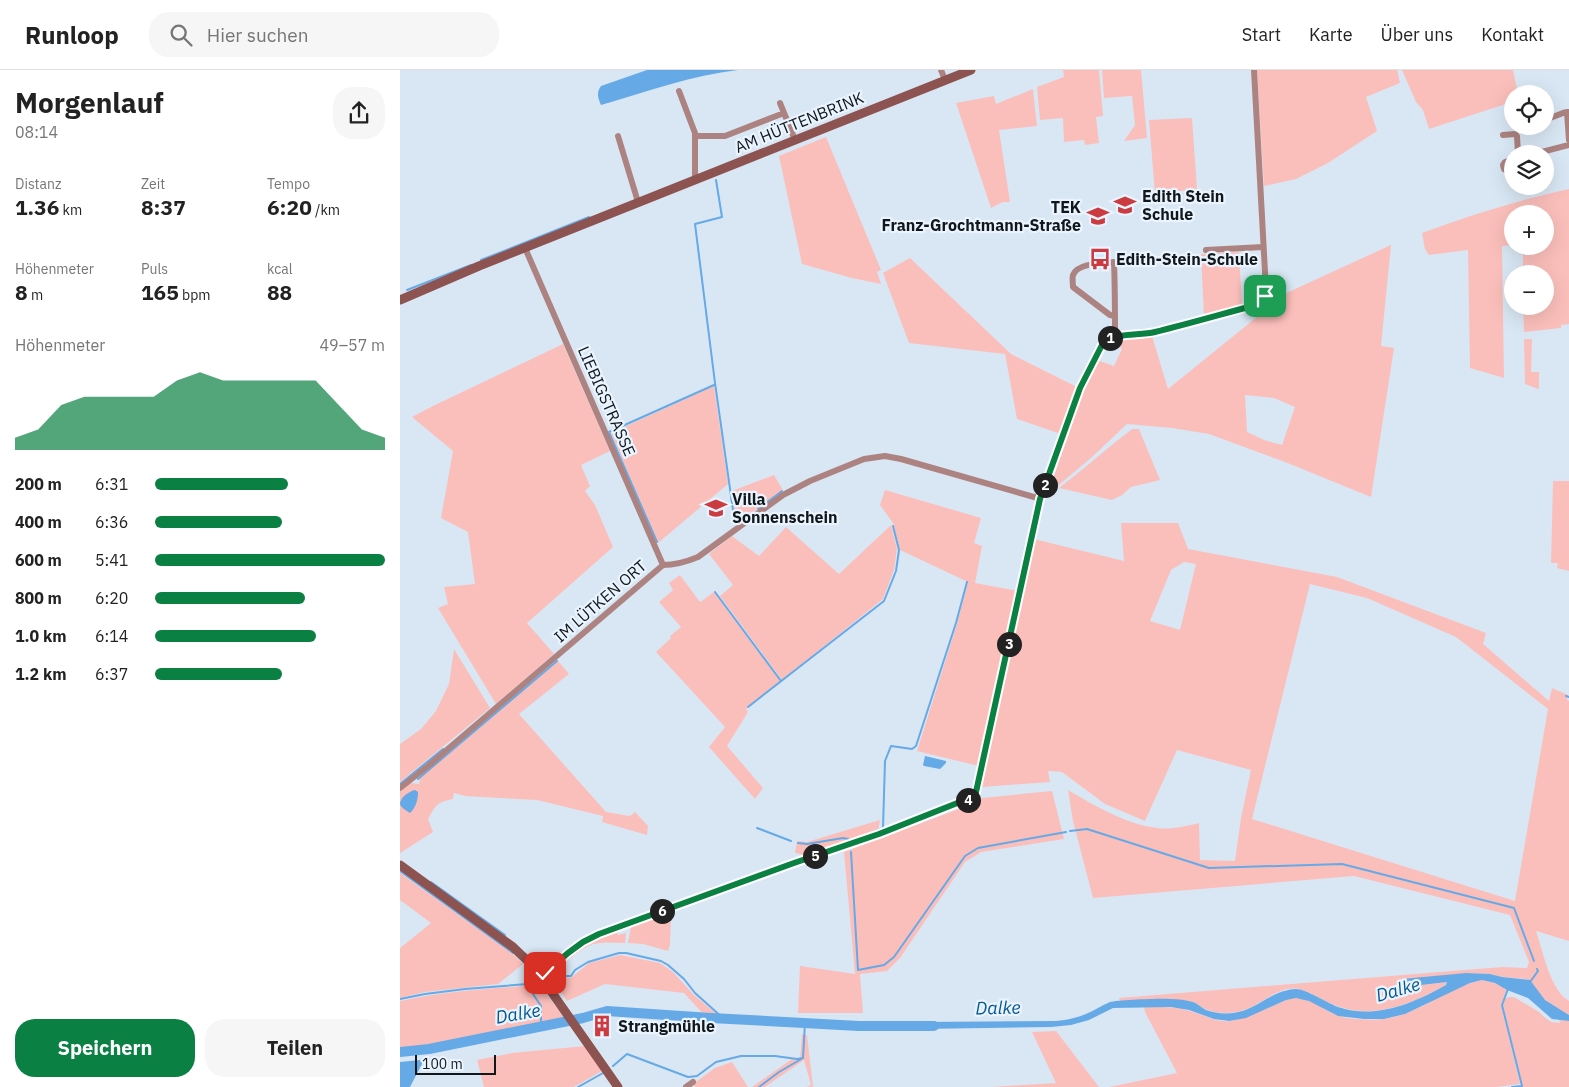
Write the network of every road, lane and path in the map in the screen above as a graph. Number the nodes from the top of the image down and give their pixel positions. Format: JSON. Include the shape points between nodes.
{"nodes":[{"id":1,"x":941,"y":70,"type":"edge"},
{"id":2,"x":971,"y":70,"type":"edge"},
{"id":3,"x":1254,"y":70,"type":"edge"},
{"id":4,"x":945,"y":80,"type":"junction"},
{"id":5,"x":679,"y":91,"type":"dead end"},
{"id":6,"x":780,"y":103,"type":"dead end"},
{"id":7,"x":1568,"y":112,"type":"edge"},
{"id":8,"x":784,"y":113,"type":"junction"},
{"id":9,"x":1554,"y":116,"type":"edge"},
{"id":10,"x":1503,"y":135,"type":"dead end"},
{"id":11,"x":618,"y":136,"type":"dead end"},
{"id":12,"x":695,"y":136,"type":"junction"},
{"id":13,"x":795,"y":140,"type":"junction"},
{"id":14,"x":1569,"y":140,"type":"edge"},
{"id":15,"x":1518,"y":145,"type":"edge"},
{"id":16,"x":1569,"y":146,"type":"edge"},
{"id":17,"x":1554,"y":149,"type":"edge"},
{"id":18,"x":697,"y":179,"type":"junction"},
{"id":19,"x":638,"y":202,"type":"junction"},
{"id":20,"x":1263,"y":247,"type":"junction"},
{"id":21,"x":525,"y":248,"type":"junction"},
{"id":22,"x":1206,"y":250,"type":"dead end"},
{"id":23,"x":400,"y":300,"type":"edge"},
{"id":24,"x":1115,"y":316,"type":"junction"},
{"id":25,"x":1115,"y":337,"type":"junction"},
{"id":26,"x":1040,"y":499,"type":"junction"},
{"id":27,"x":663,"y":565,"type":"junction"},
{"id":28,"x":400,"y":788,"type":"edge"},
{"id":29,"x":400,"y":865,"type":"edge"},
{"id":30,"x":541,"y":976,"type":"junction"},
{"id":31,"x":693,"y":1082,"type":"dead end"},
{"id":32,"x":618,"y":1087,"type":"edge"},
{"id":33,"x":686,"y":1087,"type":"edge"}],
"edges":[{"from":1,"to":4,"type":"street"},
{"from":2,"to":4,"type":"street","name":"AM HÜTTENBRINK"},
{"from":3,"to":20,"type":"street"},
{"from":4,"to":13,"type":"street","name":"AM HÜTTENBRINK"},
{"from":5,"to":12,"type":"street"},
{"from":6,"to":8,"type":"street"},
{"from":7,"to":9,"type":"street"},
{"from":7,"to":14,"type":"street"},
{"from":8,"to":12,"type":"street","via":[[725,136]]},
{"from":8,"to":13,"type":"street"},
{"from":10,"to":15,"type":"street","via":[[1516,134]]},
{"from":11,"to":19,"type":"street"},
{"from":12,"to":18,"type":"street"},
{"from":13,"to":18,"type":"street","name":"AM HÜTTENBRINK"},
{"from":16,"to":17,"type":"street"},
{"from":18,"to":19,"type":"street","name":"AM HÜTTENBRINK"},
{"from":19,"to":21,"type":"street","name":"AM HÜTTENBRINK"},
{"from":20,"to":22,"type":"street"},
{"from":20,"to":25,"type":"street","via":[[1266,290],[1259,303],[1152,332]]},
{"from":21,"to":23,"type":"street","name":"AM HÜTTENBRINK"},
{"from":21,"to":27,"type":"street","name":"LIEBIGSTRASSE"},
{"from":24,"to":24,"type":"street","via":[[1114,262],[1079,268],[1073,275],[1072,287]]},
{"from":24,"to":25,"type":"street"},
{"from":25,"to":26,"type":"street","via":[[1103,343],[1080,388]]},
{"from":26,"to":27,"type":"street","name":"IM LÜTKEN ORT","via":[[901,459],[874,457],[783,495],[698,557]]},
{"from":26,"to":30,"type":"street","via":[[980,776],[976,792],[970,798],[887,832],[599,934],[583,942]]},
{"from":27,"to":28,"type":"street","name":"IM LÜTKEN ORT"},
{"from":29,"to":30,"type":"street","via":[[513,946]]},
{"from":30,"to":32,"type":"street"},
{"from":31,"to":33,"type":"street"}]}
